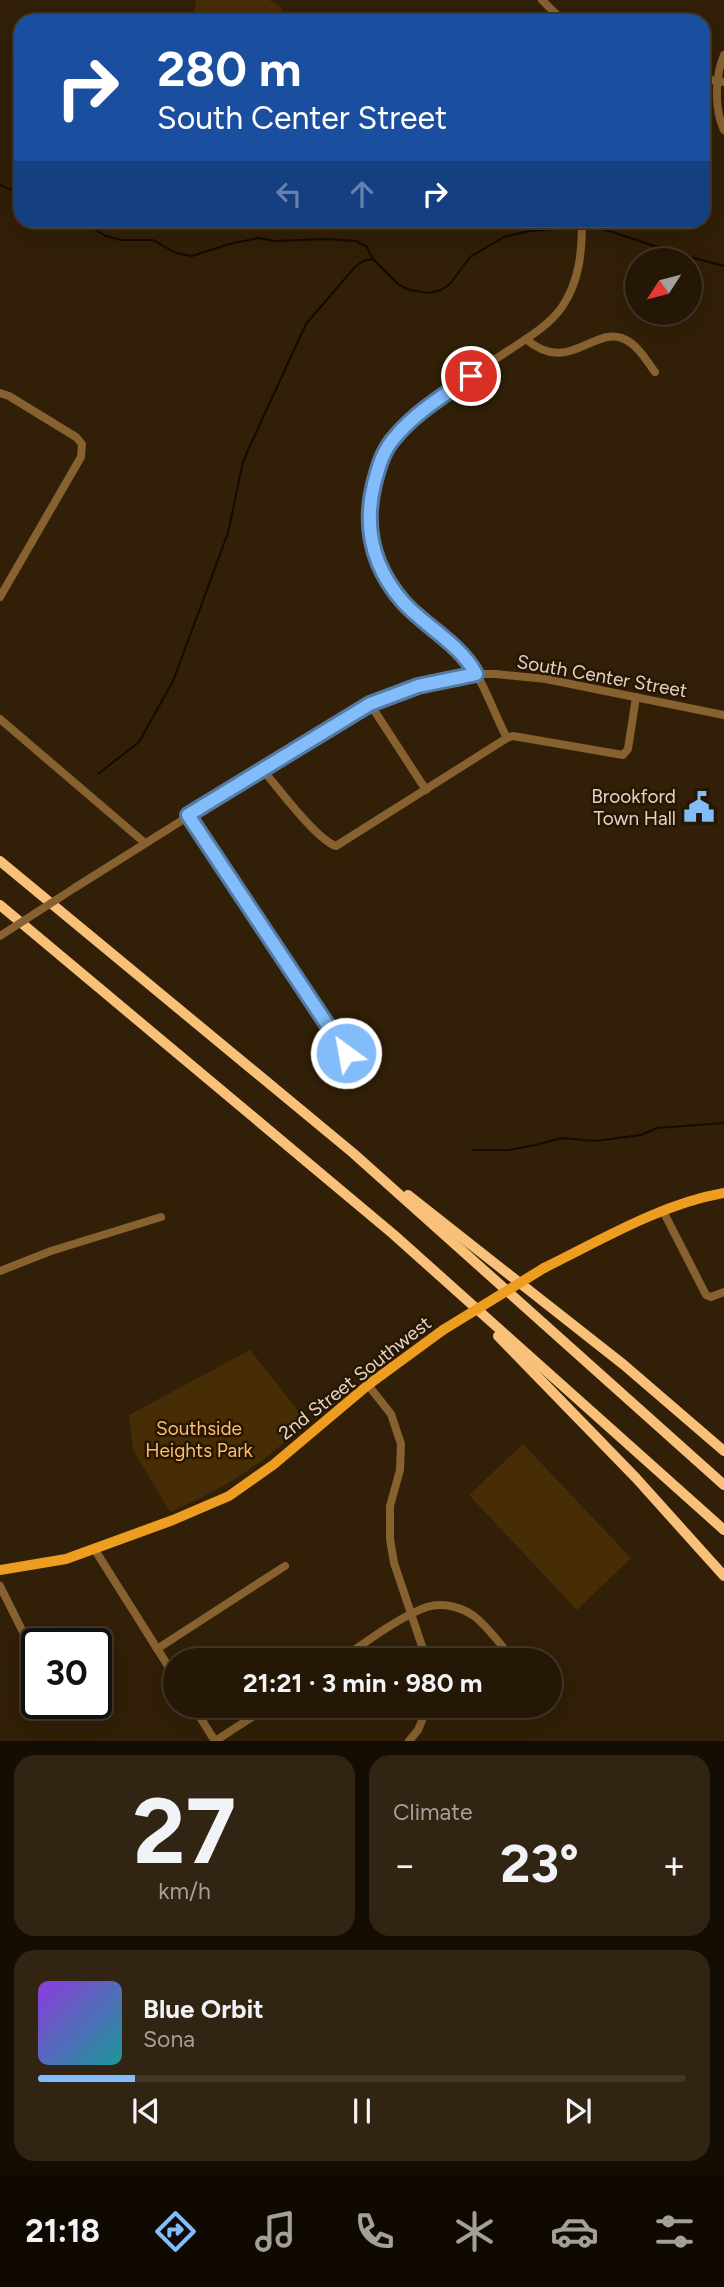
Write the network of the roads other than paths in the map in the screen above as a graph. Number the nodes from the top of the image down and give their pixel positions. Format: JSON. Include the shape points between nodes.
{"nodes":[{"id":1,"x":542,"y":0,"type":"edge"},
{"id":2,"x":556,"y":14,"type":"edge"},
{"id":3,"x":724,"y":55,"type":"edge"},
{"id":4,"x":721,"y":81,"type":"edge"},
{"id":5,"x":724,"y":130,"type":"edge"},
{"id":6,"x":582,"y":228,"type":"edge"},
{"id":7,"x":526,"y":339,"type":"junction"},
{"id":8,"x":655,"y":372,"type":"dead end"},
{"id":9,"x":0,"y":393,"type":"edge"},
{"id":10,"x":0,"y":597,"type":"edge"},
{"id":11,"x":476,"y":674,"type":"junction"},
{"id":12,"x":636,"y":697,"type":"junction"},
{"id":13,"x":370,"y":704,"type":"junction"},
{"id":14,"x":724,"y":715,"type":"edge"},
{"id":15,"x":0,"y":719,"type":"edge"},
{"id":16,"x":507,"y":738,"type":"junction"},
{"id":17,"x":263,"y":770,"type":"junction"},
{"id":18,"x":426,"y":790,"type":"junction"},
{"id":19,"x":188,"y":815,"type":"junction"},
{"id":20,"x":145,"y":843,"type":"junction"},
{"id":21,"x":0,"y":861,"type":"edge"},
{"id":22,"x":0,"y":905,"type":"edge"},
{"id":23,"x":0,"y":936,"type":"edge"},
{"id":24,"x":346,"y":1053,"type":"dead end"},
{"id":25,"x":373,"y":1171,"type":"junction"},
{"id":26,"x":724,"y":1193,"type":"edge"},
{"id":27,"x":663,"y":1211,"type":"junction"},
{"id":28,"x":161,"y":1217,"type":"dead end"},
{"id":29,"x":0,"y":1271,"type":"edge"},
{"id":30,"x":724,"y":1292,"type":"edge"},
{"id":31,"x":458,"y":1293,"type":"junction"},
{"id":32,"x":368,"y":1385,"type":"junction"},
{"id":33,"x":724,"y":1450,"type":"edge"},
{"id":34,"x":724,"y":1485,"type":"edge"},
{"id":35,"x":724,"y":1530,"type":"edge"},
{"id":36,"x":691,"y":1541,"type":"junction"},
{"id":37,"x":95,"y":1550,"type":"junction"},
{"id":38,"x":285,"y":1566,"type":"dead end"},
{"id":39,"x":0,"y":1570,"type":"edge"},
{"id":40,"x":724,"y":1576,"type":"edge"},
{"id":41,"x":724,"y":1584,"type":"edge"},
{"id":42,"x":0,"y":1586,"type":"edge"},
{"id":43,"x":412,"y":1615,"type":"junction"},
{"id":44,"x":21,"y":1628,"type":"edge"},
{"id":45,"x":157,"y":1648,"type":"junction"},
{"id":46,"x":359,"y":1648,"type":"edge"},
{"id":47,"x":423,"y":1648,"type":"edge"},
{"id":48,"x":503,"y":1648,"type":"edge"},
{"id":49,"x":163,"y":1658,"type":"edge"},
{"id":50,"x":201,"y":1718,"type":"edge"},
{"id":51,"x":250,"y":1718,"type":"edge"},
{"id":52,"x":423,"y":1718,"type":"edge"},
{"id":53,"x":215,"y":1741,"type":"edge"},
{"id":54,"x":409,"y":1741,"type":"edge"}],
"edges":[{"from":1,"to":2,"type":"street"},
{"from":3,"to":4,"type":"street"},
{"from":4,"to":5,"type":"street","via":[[719,114]]},
{"from":6,"to":7,"type":"street","via":[[574,284],[561,307]]},
{"from":7,"to":8,"type":"street","via":[[544,352],[560,354],[604,337],[621,337],[637,348]]},
{"from":7,"to":11,"type":"street","via":[[403,428],[382,457],[370,499],[370,536],[386,579],[406,606],[462,655]]},
{"from":9,"to":10,"type":"street","via":[[82,444],[75,469]]},
{"from":11,"to":12,"type":"street","name":"South Center Street","via":[[532,677]]},
{"from":11,"to":13,"type":"street","name":"South Center Street","via":[[418,686]]},
{"from":11,"to":16,"type":"street"},
{"from":12,"to":14,"type":"street","name":"South Center Street"},
{"from":12,"to":16,"type":"street","via":[[628,749],[623,755]]},
{"from":13,"to":17,"type":"street","name":"South Center Street"},
{"from":13,"to":18,"type":"street"},
{"from":15,"to":20,"type":"street"},
{"from":16,"to":18,"type":"street"},
{"from":17,"to":18,"type":"street","via":[[331,844],[340,845]]},
{"from":17,"to":19,"type":"street","name":"South Center Street"},
{"from":19,"to":20,"type":"street","name":"South Center Street"},
{"from":19,"to":24,"type":"street"},
{"from":20,"to":23,"type":"street","name":"South Center Street","bridge":true},
{"from":21,"to":25,"type":"highway"},
{"from":22,"to":31,"type":"highway"},
{"from":25,"to":33,"type":"highway","via":[[624,1364]]},
{"from":25,"to":34,"type":"highway"},
{"from":26,"to":27,"type":"main road","name":"2nd Street Southwest"},
{"from":27,"to":30,"type":"street","via":[[705,1293],[711,1297]]},
{"from":27,"to":32,"type":"main road","name":"2nd Street Southwest","bridge":true,"via":[[544,1268],[443,1330]]},
{"from":28,"to":29,"type":"street"},
{"from":31,"to":35,"type":"highway"},
{"from":31,"to":36,"type":"highway"},
{"from":32,"to":37,"type":"main road","name":"2nd Street Southwest","via":[[229,1496]]},
{"from":32,"to":43,"type":"street","via":[[391,1414],[401,1444],[400,1470],[390,1506],[390,1539]]},
{"from":36,"to":40,"type":"highway"},
{"from":36,"to":41,"type":"highway"},
{"from":37,"to":39,"type":"main road","name":"2nd Street Southwest"},
{"from":37,"to":45,"type":"street"},
{"from":38,"to":45,"type":"street"},
{"from":42,"to":44,"type":"street"},
{"from":43,"to":46,"type":"street"},
{"from":43,"to":47,"type":"street"},
{"from":43,"to":48,"type":"street","via":[[433,1606],[460,1609],[480,1622]]},
{"from":45,"to":49,"type":"street"},
{"from":50,"to":53,"type":"street"},
{"from":51,"to":53,"type":"street"},
{"from":52,"to":54,"type":"street"}]}
